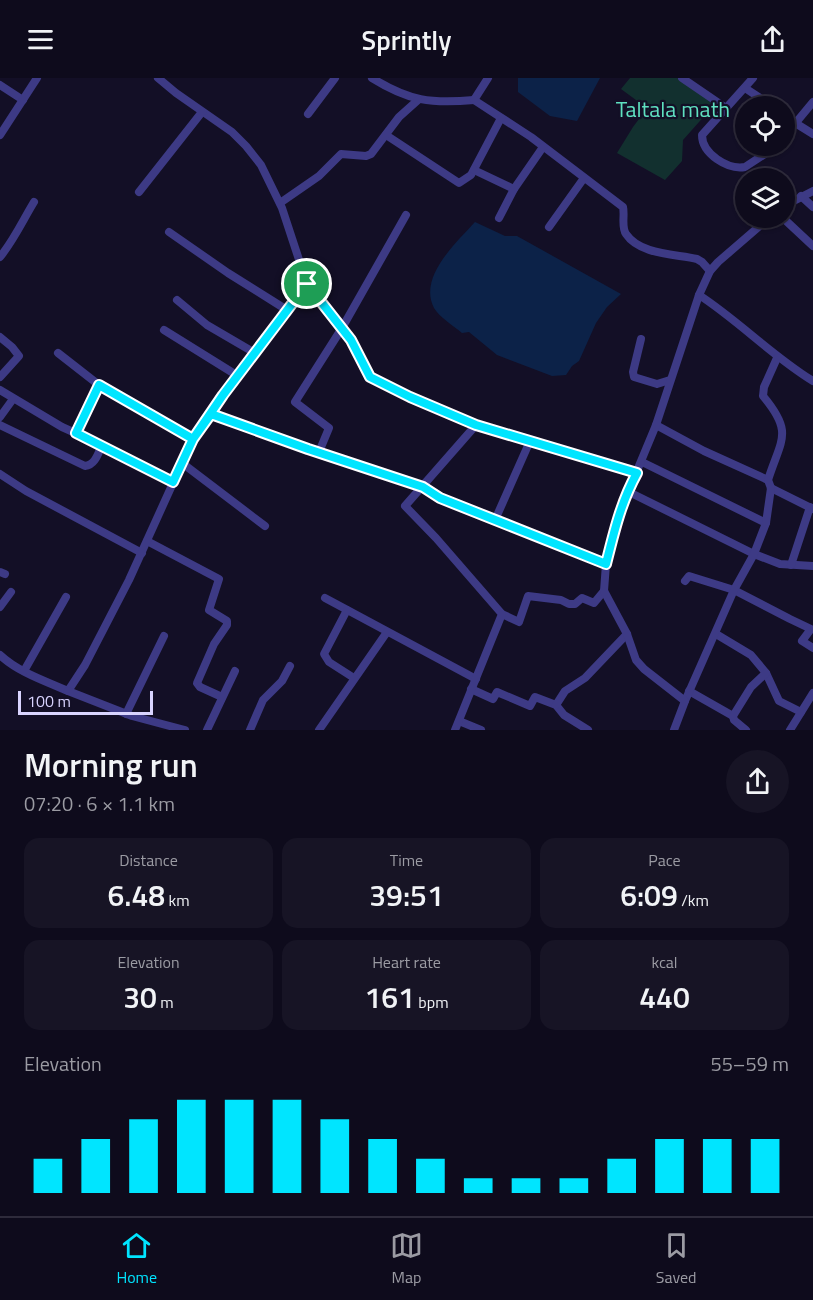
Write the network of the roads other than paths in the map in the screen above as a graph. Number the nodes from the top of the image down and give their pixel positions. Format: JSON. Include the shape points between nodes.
{"nodes":[{"id":1,"x":37,"y":78,"type":"edge"},
{"id":2,"x":158,"y":78,"type":"edge"},
{"id":3,"x":335,"y":78,"type":"edge"},
{"id":4,"x":372,"y":78,"type":"edge"},
{"id":5,"x":488,"y":78,"type":"edge"},
{"id":6,"x":682,"y":78,"type":"edge"},
{"id":7,"x":753,"y":78,"type":"edge"},
{"id":8,"x":0,"y":85,"type":"edge"},
{"id":9,"x":745,"y":88,"type":"junction"},
{"id":10,"x":757,"y":96,"type":"edge"},
{"id":11,"x":23,"y":100,"type":"junction"},
{"id":12,"x":418,"y":100,"type":"junction"},
{"id":13,"x":474,"y":100,"type":"junction"},
{"id":14,"x":813,"y":102,"type":"edge"},
{"id":15,"x":726,"y":108,"type":"junction"},
{"id":16,"x":202,"y":112,"type":"junction"},
{"id":17,"x":308,"y":114,"type":"dead end"},
{"id":18,"x":501,"y":118,"type":"junction"},
{"id":19,"x":797,"y":124,"type":"joint"},
{"id":20,"x":813,"y":134,"type":"edge"},
{"id":21,"x":0,"y":135,"type":"edge"},
{"id":22,"x":386,"y":135,"type":"junction"},
{"id":23,"x":543,"y":147,"type":"junction"},
{"id":24,"x":762,"y":156,"type":"edge"},
{"id":25,"x":474,"y":170,"type":"junction"},
{"id":26,"x":584,"y":178,"type":"junction"},
{"id":27,"x":514,"y":189,"type":"junction"},
{"id":28,"x":813,"y":191,"type":"edge"},
{"id":29,"x":139,"y":192,"type":"dead end"},
{"id":30,"x":801,"y":196,"type":"junction"},
{"id":31,"x":795,"y":200,"type":"edge"},
{"id":32,"x":34,"y":202,"type":"dead end"},
{"id":33,"x":280,"y":204,"type":"junction"},
{"id":34,"x":813,"y":207,"type":"edge"},
{"id":35,"x":406,"y":214,"type":"dead end"},
{"id":36,"x":499,"y":218,"type":"dead end"},
{"id":37,"x":549,"y":227,"type":"dead end"},
{"id":38,"x":758,"y":228,"type":"edge"},
{"id":39,"x":794,"y":228,"type":"edge"},
{"id":40,"x":170,"y":232,"type":"dead end"},
{"id":41,"x":813,"y":246,"type":"edge"},
{"id":42,"x":0,"y":256,"type":"edge"},
{"id":43,"x":710,"y":271,"type":"junction"},
{"id":44,"x":307,"y":284,"type":"junction"},
{"id":45,"x":699,"y":295,"type":"junction"},
{"id":46,"x":177,"y":300,"type":"dead end"},
{"id":47,"x":287,"y":310,"type":"junction"},
{"id":48,"x":342,"y":328,"type":"junction"},
{"id":49,"x":164,"y":330,"type":"dead end"},
{"id":50,"x":0,"y":337,"type":"edge"},
{"id":51,"x":641,"y":339,"type":"dead end"},
{"id":52,"x":255,"y":353,"type":"junction"},
{"id":53,"x":58,"y":354,"type":"dead end"},
{"id":54,"x":777,"y":358,"type":"junction"},
{"id":55,"x":238,"y":376,"type":"junction"},
{"id":56,"x":0,"y":377,"type":"edge"},
{"id":57,"x":811,"y":377,"type":"edge"},
{"id":58,"x":670,"y":380,"type":"junction"},
{"id":59,"x":99,"y":385,"type":"junction"},
{"id":60,"x":0,"y":390,"type":"edge"},
{"id":61,"x":13,"y":399,"type":"junction"},
{"id":62,"x":211,"y":414,"type":"junction"},
{"id":63,"x":0,"y":417,"type":"edge"},
{"id":64,"x":0,"y":425,"type":"edge"},
{"id":65,"x":476,"y":425,"type":"junction"},
{"id":66,"x":656,"y":425,"type":"junction"},
{"id":67,"x":76,"y":433,"type":"junction"},
{"id":68,"x":193,"y":439,"type":"junction"},
{"id":69,"x":530,"y":441,"type":"junction"},
{"id":70,"x":102,"y":445,"type":"junction"},
{"id":71,"x":319,"y":452,"type":"junction"},
{"id":72,"x":642,"y":462,"type":"junction"},
{"id":73,"x":182,"y":463,"type":"junction"},
{"id":74,"x":637,"y":473,"type":"junction"},
{"id":75,"x":0,"y":474,"type":"edge"},
{"id":76,"x":173,"y":482,"type":"junction"},
{"id":77,"x":769,"y":484,"type":"junction"},
{"id":78,"x":423,"y":487,"type":"junction"},
{"id":79,"x":627,"y":492,"type":"junction"},
{"id":80,"x":812,"y":508,"type":"edge"},
{"id":81,"x":495,"y":520,"type":"junction"},
{"id":82,"x":766,"y":523,"type":"junction"},
{"id":83,"x":265,"y":526,"type":"dead end"},
{"id":84,"x":147,"y":540,"type":"junction"},
{"id":85,"x":142,"y":553,"type":"junction"},
{"id":86,"x":754,"y":554,"type":"junction"},
{"id":87,"x":606,"y":564,"type":"junction"},
{"id":88,"x":791,"y":565,"type":"junction"},
{"id":89,"x":813,"y":566,"type":"edge"},
{"id":90,"x":685,"y":581,"type":"dead end"},
{"id":91,"x":734,"y":590,"type":"junction"},
{"id":92,"x":604,"y":591,"type":"junction"},
{"id":93,"x":11,"y":592,"type":"dead end"},
{"id":94,"x":66,"y":597,"type":"dead end"},
{"id":95,"x":325,"y":598,"type":"dead end"},
{"id":96,"x":0,"y":607,"type":"edge"},
{"id":97,"x":347,"y":610,"type":"junction"},
{"id":98,"x":502,"y":614,"type":"junction"},
{"id":99,"x":387,"y":632,"type":"junction"},
{"id":100,"x":627,"y":634,"type":"junction"},
{"id":101,"x":716,"y":634,"type":"junction"},
{"id":102,"x":164,"y":636,"type":"dead end"},
{"id":103,"x":813,"y":648,"type":"edge"},
{"id":104,"x":0,"y":655,"type":"edge"},
{"id":105,"x":290,"y":666,"type":"dead end"},
{"id":106,"x":24,"y":671,"type":"junction"},
{"id":107,"x":235,"y":671,"type":"dead end"},
{"id":108,"x":766,"y":673,"type":"junction"},
{"id":109,"x":354,"y":678,"type":"junction"},
{"id":110,"x":476,"y":679,"type":"junction"},
{"id":111,"x":471,"y":689,"type":"junction"},
{"id":112,"x":68,"y":691,"type":"junction"},
{"id":113,"x":689,"y":691,"type":"junction"},
{"id":114,"x":813,"y":693,"type":"edge"},
{"id":115,"x":222,"y":697,"type":"junction"},
{"id":116,"x":685,"y":701,"type":"junction"},
{"id":117,"x":556,"y":705,"type":"junction"},
{"id":118,"x":801,"y":712,"type":"junction"},
{"id":119,"x":126,"y":714,"type":"junction"},
{"id":120,"x":733,"y":716,"type":"junction"},
{"id":121,"x":459,"y":721,"type":"junction"},
{"id":122,"x":185,"y":730,"type":"edge"},
{"id":123,"x":207,"y":730,"type":"edge"},
{"id":124,"x":250,"y":730,"type":"edge"},
{"id":125,"x":320,"y":730,"type":"edge"},
{"id":126,"x":455,"y":730,"type":"edge"},
{"id":127,"x":481,"y":730,"type":"edge"},
{"id":128,"x":588,"y":730,"type":"edge"},
{"id":129,"x":674,"y":730,"type":"edge"},
{"id":130,"x":746,"y":730,"type":"edge"},
{"id":131,"x":790,"y":730,"type":"edge"}],
"edges":[{"from":1,"to":11,"type":"street"},
{"from":2,"to":16,"type":"street"},
{"from":3,"to":17,"type":"street"},
{"from":4,"to":12,"type":"street","via":[[392,91]]},
{"from":5,"to":13,"type":"street"},
{"from":6,"to":15,"type":"street"},
{"from":7,"to":9,"type":"street"},
{"from":8,"to":11,"type":"street"},
{"from":9,"to":10,"type":"street"},
{"from":9,"to":15,"type":"street"},
{"from":11,"to":21,"type":"street"},
{"from":12,"to":13,"type":"street"},
{"from":12,"to":22,"type":"street"},
{"from":13,"to":18,"type":"street"},
{"from":14,"to":19,"type":"street"},
{"from":15,"to":24,"type":"street","via":[[702,135],[702,143],[729,166],[745,167]]},
{"from":16,"to":29,"type":"street"},
{"from":16,"to":33,"type":"street","via":[[246,146],[261,165]]},
{"from":18,"to":23,"type":"street"},
{"from":18,"to":25,"type":"street"},
{"from":19,"to":20,"type":"street"},
{"from":22,"to":25,"type":"street","via":[[459,183]]},
{"from":22,"to":33,"type":"street","via":[[371,154],[336,157],[319,176]]},
{"from":23,"to":26,"type":"street"},
{"from":23,"to":27,"type":"street"},
{"from":25,"to":27,"type":"street"},
{"from":26,"to":37,"type":"street"},
{"from":26,"to":43,"type":"street","via":[[623,207],[625,234],[630,238],[657,252],[697,259]]},
{"from":27,"to":36,"type":"street"},
{"from":28,"to":30,"type":"street"},
{"from":30,"to":31,"type":"street"},
{"from":30,"to":34,"type":"street"},
{"from":32,"to":42,"type":"street"},
{"from":33,"to":44,"type":"street"},
{"from":35,"to":48,"type":"street"},
{"from":38,"to":43,"type":"street"},
{"from":39,"to":41,"type":"street"},
{"from":40,"to":47,"type":"street"},
{"from":43,"to":45,"type":"street"},
{"from":44,"to":47,"type":"street"},
{"from":44,"to":48,"type":"street"},
{"from":45,"to":54,"type":"street"},
{"from":45,"to":58,"type":"street"},
{"from":46,"to":52,"type":"street","via":[[207,325]]},
{"from":47,"to":52,"type":"street"},
{"from":48,"to":65,"type":"street","via":[[370,377]]},
{"from":48,"to":71,"type":"street","via":[[295,402],[330,428]]},
{"from":49,"to":55,"type":"street"},
{"from":50,"to":56,"type":"street","via":[[19,356]]},
{"from":51,"to":58,"type":"street","via":[[634,377],[657,384]]},
{"from":52,"to":55,"type":"street"},
{"from":53,"to":59,"type":"street"},
{"from":54,"to":57,"type":"street"},
{"from":54,"to":77,"type":"street","via":[[763,396],[774,409],[784,435]]},
{"from":55,"to":62,"type":"street"},
{"from":58,"to":66,"type":"street"},
{"from":59,"to":67,"type":"street"},
{"from":59,"to":68,"type":"street"},
{"from":60,"to":61,"type":"street"},
{"from":61,"to":63,"type":"street"},
{"from":61,"to":67,"type":"street"},
{"from":62,"to":68,"type":"street"},
{"from":62,"to":71,"type":"street"},
{"from":64,"to":70,"type":"street","via":[[85,466],[94,462]]},
{"from":65,"to":69,"type":"street"},
{"from":65,"to":78,"type":"street"},
{"from":66,"to":72,"type":"street"},
{"from":66,"to":77,"type":"street"},
{"from":67,"to":70,"type":"street"},
{"from":68,"to":73,"type":"street"},
{"from":69,"to":74,"type":"street"},
{"from":69,"to":81,"type":"street"},
{"from":70,"to":76,"type":"street"},
{"from":71,"to":78,"type":"street"},
{"from":72,"to":74,"type":"street"},
{"from":72,"to":82,"type":"street"},
{"from":73,"to":76,"type":"street"},
{"from":73,"to":83,"type":"street"},
{"from":74,"to":79,"type":"street"},
{"from":75,"to":85,"type":"street"},
{"from":76,"to":84,"type":"street"},
{"from":77,"to":80,"type":"street"},
{"from":77,"to":82,"type":"street"},
{"from":78,"to":81,"type":"street"},
{"from":78,"to":98,"type":"street","via":[[405,507]]},
{"from":79,"to":86,"type":"street"},
{"from":79,"to":87,"type":"street"},
{"from":80,"to":88,"type":"street"},
{"from":81,"to":87,"type":"street"},
{"from":82,"to":86,"type":"street"},
{"from":84,"to":85,"type":"street"},
{"from":84,"to":115,"type":"street","via":[[219,579],[209,610],[227,625],[197,683]]},
{"from":85,"to":112,"type":"street"},
{"from":86,"to":88,"type":"street"},
{"from":86,"to":91,"type":"street"},
{"from":87,"to":92,"type":"street"},
{"from":88,"to":89,"type":"street"},
{"from":90,"to":91,"type":"street","via":[[689,576]]},
{"from":91,"to":101,"type":"street"},
{"from":91,"to":103,"type":"street","via":[[812,629],[802,641]]},
{"from":92,"to":98,"type":"street","via":[[594,603],[582,598],[569,604],[528,596],[519,622]]},
{"from":92,"to":100,"type":"street"},
{"from":93,"to":96,"type":"street"},
{"from":94,"to":106,"type":"street"},
{"from":95,"to":97,"type":"street"},
{"from":97,"to":99,"type":"street"},
{"from":97,"to":109,"type":"street","via":[[324,654],[329,662]]},
{"from":98,"to":110,"type":"street"},
{"from":99,"to":109,"type":"street"},
{"from":99,"to":110,"type":"street"},
{"from":100,"to":116,"type":"street","via":[[636,660]]},
{"from":100,"to":117,"type":"street","via":[[585,678],[565,691]]},
{"from":101,"to":108,"type":"street","via":[[751,655]]},
{"from":101,"to":113,"type":"street"},
{"from":102,"to":119,"type":"street"},
{"from":104,"to":106,"type":"street"},
{"from":105,"to":124,"type":"street","via":[[282,681],[263,700]]},
{"from":106,"to":112,"type":"street"},
{"from":107,"to":115,"type":"street"},
{"from":108,"to":118,"type":"street","via":[[779,701]]},
{"from":108,"to":120,"type":"street","via":[[750,687]]},
{"from":109,"to":125,"type":"street"},
{"from":110,"to":111,"type":"street"},
{"from":111,"to":117,"type":"street","via":[[493,699],[497,692],[530,706],[535,697]]},
{"from":111,"to":121,"type":"street"},
{"from":112,"to":119,"type":"street"},
{"from":113,"to":116,"type":"street"},
{"from":113,"to":120,"type":"street"},
{"from":114,"to":118,"type":"street"},
{"from":115,"to":123,"type":"street"},
{"from":116,"to":129,"type":"street"},
{"from":117,"to":128,"type":"street"},
{"from":118,"to":131,"type":"street"},
{"from":119,"to":122,"type":"street"},
{"from":120,"to":130,"type":"street"},
{"from":121,"to":126,"type":"street"},
{"from":121,"to":127,"type":"street"}]}
